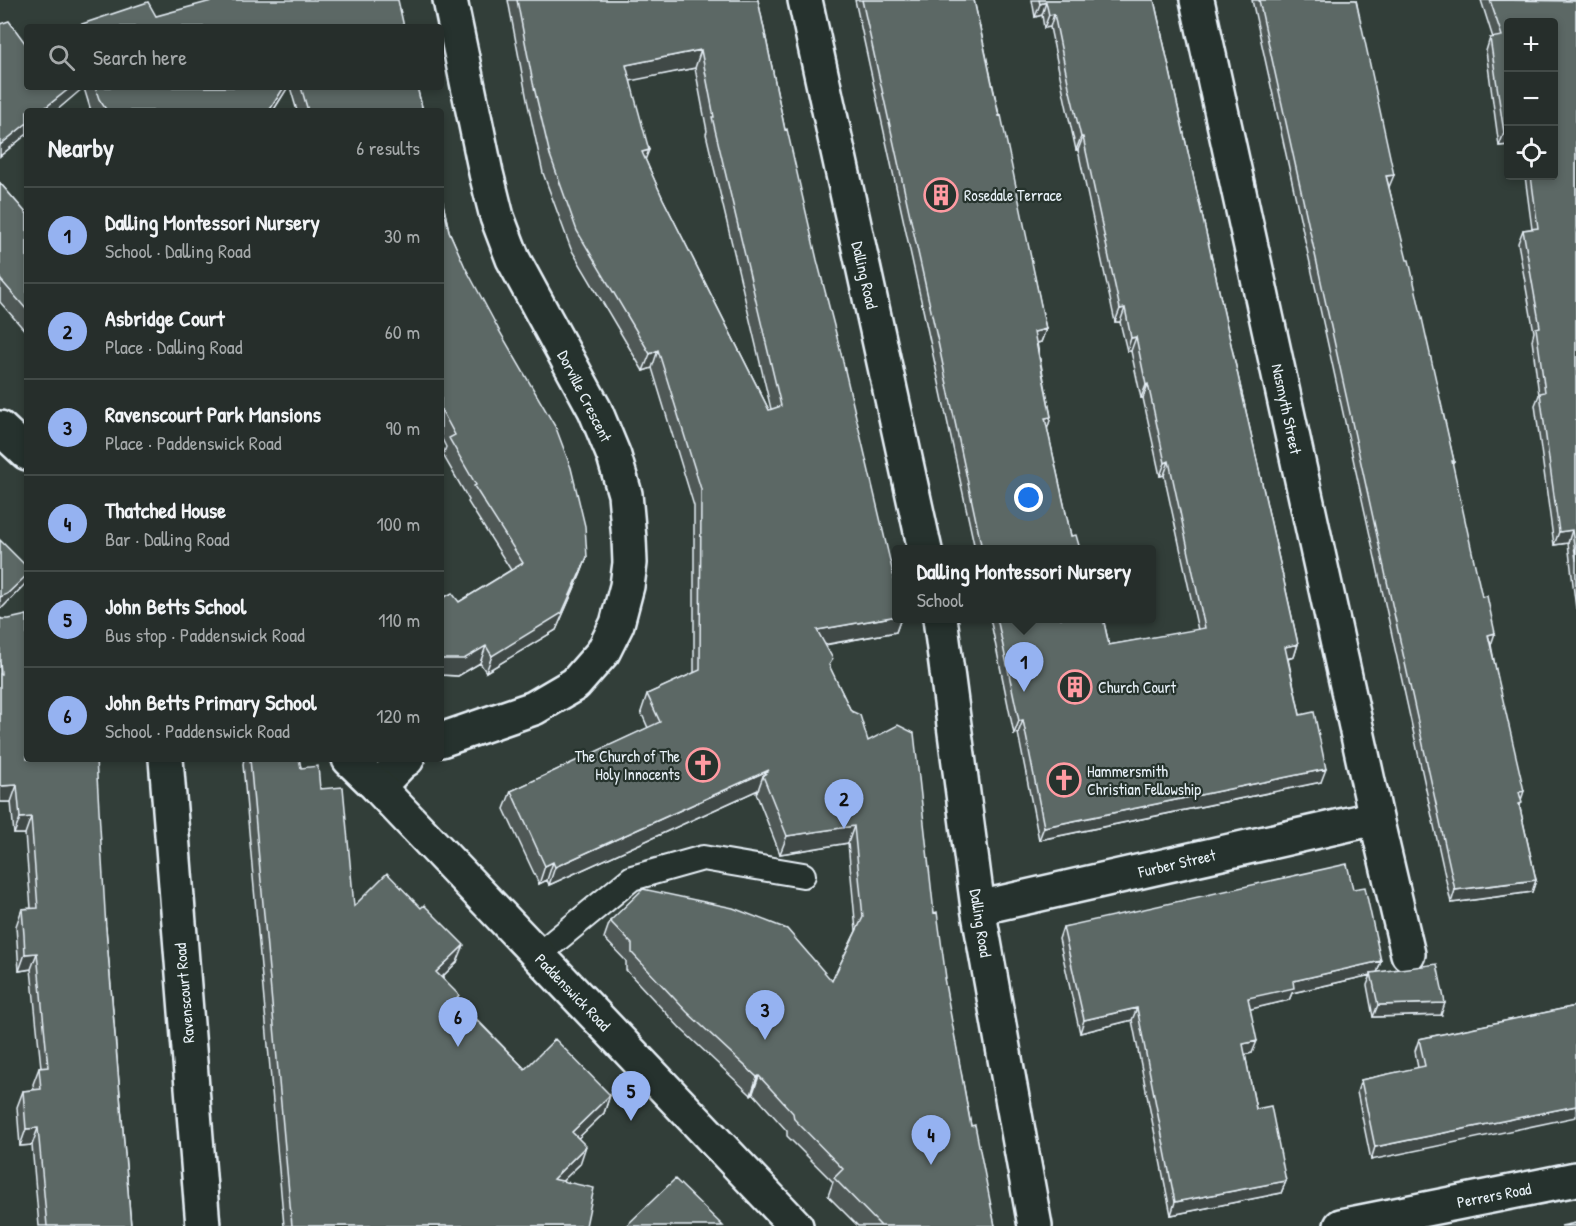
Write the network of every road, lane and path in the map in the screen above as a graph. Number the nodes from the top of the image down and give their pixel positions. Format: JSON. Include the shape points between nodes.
{"nodes":[{"id":1,"x":450,"y":0,"type":"edge"},
{"id":2,"x":805,"y":0,"type":"edge"},
{"id":3,"x":1197,"y":0,"type":"edge"},
{"id":4,"x":0,"y":428,"type":"edge"},
{"id":5,"x":24,"y":450,"type":"edge"},
{"id":6,"x":924,"y":545,"type":"edge"},
{"id":7,"x":941,"y":623,"type":"edge"},
{"id":8,"x":444,"y":739,"type":"edge"},
{"id":9,"x":166,"y":762,"type":"edge"},
{"id":10,"x":352,"y":762,"type":"edge"},
{"id":11,"x":402,"y":762,"type":"edge"},
{"id":12,"x":378,"y":787,"type":"junction"},
{"id":13,"x":1376,"y":818,"type":"junction"},
{"id":14,"x":803,"y":875,"type":"dead end"},
{"id":15,"x":978,"y":908,"type":"junction"},
{"id":16,"x":1408,"y":954,"type":"dead end"},
{"id":17,"x":538,"y":955,"type":"junction"},
{"id":18,"x":1576,"y":1179,"type":"edge"},
{"id":19,"x":203,"y":1226,"type":"edge"},
{"id":20,"x":796,"y":1226,"type":"edge"},
{"id":21,"x":1035,"y":1226,"type":"edge"},
{"id":22,"x":1341,"y":1226,"type":"edge"}],
"edges":[{"from":1,"to":8,"type":"street","name":"Dorville Crescent","via":[[497,217],[513,259],[595,410],[614,456],[625,494],[630,563],[617,624],[603,652],[574,684],[534,708]]},
{"from":2,"to":6,"type":"street","name":"Dalling Road"},
{"from":3,"to":13,"type":"street","name":"Nasmyth Street"},
{"from":4,"to":5,"type":"street"},
{"from":7,"to":15,"type":"street","name":"Dalling Road"},
{"from":9,"to":19,"type":"street","name":"Ravenscourt Road"},
{"from":10,"to":12,"type":"street","name":"Paddenswick Road"},
{"from":11,"to":12,"type":"street"},
{"from":12,"to":17,"type":"street","name":"Paddenswick Road"},
{"from":13,"to":15,"type":"street","name":"Furber Street"},
{"from":13,"to":16,"type":"street","name":"Nasmyth Street"},
{"from":14,"to":17,"type":"lane","via":[[703,858],[632,878]]},
{"from":15,"to":21,"type":"street","name":"Dalling Road"},
{"from":17,"to":20,"type":"street","name":"Paddenswick Road"},
{"from":18,"to":22,"type":"street","name":"Perrers Road"}]}
